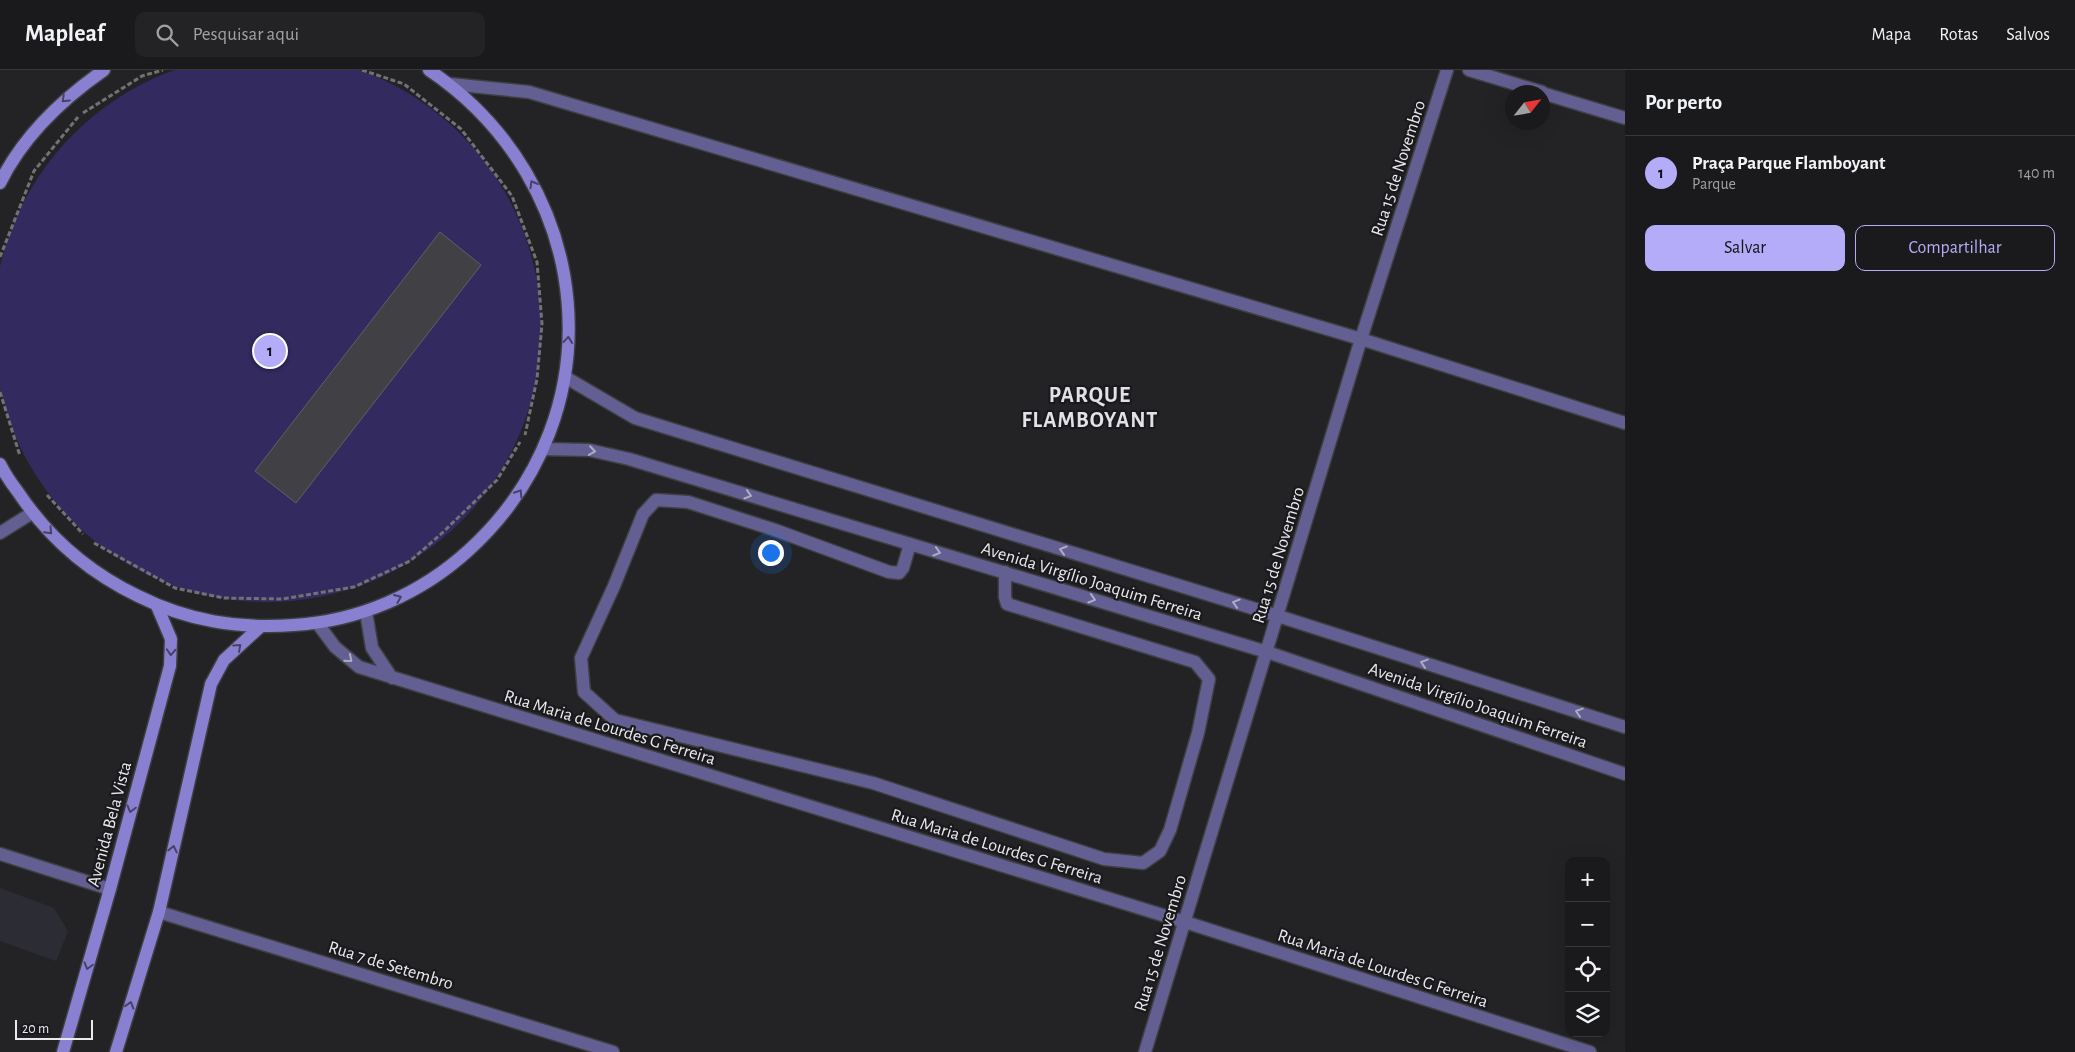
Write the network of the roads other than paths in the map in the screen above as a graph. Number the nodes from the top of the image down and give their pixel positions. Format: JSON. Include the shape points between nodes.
{"nodes":[{"id":1,"x":104,"y":70,"type":"edge"},
{"id":2,"x":429,"y":70,"type":"edge"},
{"id":3,"x":1447,"y":70,"type":"edge"},
{"id":4,"x":1469,"y":70,"type":"edge"},
{"id":5,"x":450,"y":84,"type":"junction"},
{"id":6,"x":1517,"y":85,"type":"edge"},
{"id":7,"x":1550,"y":95,"type":"edge"},
{"id":8,"x":1625,"y":118,"type":"edge"},
{"id":9,"x":0,"y":184,"type":"edge"},
{"id":10,"x":1361,"y":339,"type":"junction"},
{"id":11,"x":565,"y":377,"type":"junction"},
{"id":12,"x":1625,"y":423,"type":"edge"},
{"id":13,"x":543,"y":449,"type":"junction"},
{"id":14,"x":0,"y":464,"type":"edge"},
{"id":15,"x":32,"y":513,"type":"junction"},
{"id":16,"x":0,"y":533,"type":"edge"},
{"id":17,"x":910,"y":544,"type":"junction"},
{"id":18,"x":1005,"y":572,"type":"junction"},
{"id":19,"x":157,"y":606,"type":"junction"},
{"id":20,"x":366,"y":612,"type":"junction"},
{"id":21,"x":1278,"y":616,"type":"junction"},
{"id":22,"x":318,"y":624,"type":"junction"},
{"id":23,"x":260,"y":628,"type":"junction"},
{"id":24,"x":1267,"y":652,"type":"junction"},
{"id":25,"x":392,"y":678,"type":"junction"},
{"id":26,"x":1625,"y":727,"type":"edge"},
{"id":27,"x":1625,"y":774,"type":"edge"},
{"id":28,"x":0,"y":854,"type":"edge"},
{"id":29,"x":110,"y":889,"type":"junction"},
{"id":30,"x":159,"y":912,"type":"junction"},
{"id":31,"x":1185,"y":922,"type":"junction"},
{"id":32,"x":63,"y":1052,"type":"edge"},
{"id":33,"x":116,"y":1052,"type":"edge"},
{"id":34,"x":613,"y":1052,"type":"edge"},
{"id":35,"x":1145,"y":1052,"type":"edge"},
{"id":36,"x":1590,"y":1052,"type":"edge"}],
"edges":[{"from":1,"to":9,"type":"main road","one_way":true,"via":[[74,91],[37,127]]},
{"from":2,"to":5,"type":"main road"},
{"from":3,"to":10,"type":"street","name":"Rua 15 de Novembro"},
{"from":4,"to":6,"type":"street"},
{"from":5,"to":10,"type":"street","via":[[529,92]]},
{"from":11,"to":5,"type":"main road","one_way":true,"via":[[569,332],[567,288],[558,244],[542,202],[518,158],[487,118]]},
{"from":7,"to":8,"type":"street"},
{"from":10,"to":12,"type":"street"},
{"from":10,"to":21,"type":"street","name":"Rua 15 de Novembro"},
{"from":11,"to":13,"type":"main road"},
{"from":21,"to":11,"type":"street","name":"Avenida Virgílio Joaquim Ferreira","one_way":true,"via":[[635,418]]},
{"from":13,"to":17,"type":"street","name":"Avenida Virgílio Joaquim Ferreira","one_way":true,"via":[[589,450],[630,459]]},
{"from":20,"to":13,"type":"main road","one_way":true,"via":[[428,581],[452,565],[489,532],[519,493]]},
{"from":14,"to":15,"type":"main road"},
{"from":15,"to":16,"type":"street"},
{"from":15,"to":19,"type":"main road","one_way":true,"via":[[68,551],[110,583]]},
{"from":17,"to":18,"type":"street","name":"Avenida Virgílio Joaquim Ferreira","one_way":true},
{"from":17,"to":18,"type":"street","via":[[902,568],[899,572],[889,572],[688,502],[656,500],[643,514],[581,658],[584,692],[616,720],[873,783],[1104,859],[1143,863],[1160,851],[1170,830],[1198,733],[1209,679],[1195,662],[1007,604]]},
{"from":18,"to":24,"type":"street","name":"Avenida Virgílio Joaquim Ferreira","one_way":true},
{"from":19,"to":23,"type":"main road","via":[[207,621]]},
{"from":19,"to":29,"type":"main road","name":"Avenida Bela Vista","one_way":true,"via":[[171,639],[170,666]]},
{"from":20,"to":22,"type":"main road"},
{"from":20,"to":25,"type":"street","via":[[372,648]]},
{"from":21,"to":24,"type":"street","name":"Rua 15 de Novembro"},
{"from":26,"to":21,"type":"street","name":"Avenida Virgílio Joaquim Ferreira","one_way":true},
{"from":22,"to":23,"type":"main road"},
{"from":22,"to":25,"type":"street","name":"Rua Maria de Lourdes G Ferreira","one_way":true,"via":[[335,647],[359,667]]},
{"from":30,"to":23,"type":"main road","one_way":true,"via":[[211,684],[224,660]]},
{"from":24,"to":27,"type":"street","name":"Avenida Virgílio Joaquim Ferreira"},
{"from":24,"to":31,"type":"street","name":"Rua 15 de Novembro"},
{"from":25,"to":31,"type":"street","name":"Rua Maria de Lourdes G Ferreira"},
{"from":28,"to":29,"type":"street"},
{"from":29,"to":32,"type":"main road","name":"Avenida Bela Vista","one_way":true},
{"from":33,"to":30,"type":"main road","one_way":true},
{"from":30,"to":34,"type":"street","name":"Rua 7 de Setembro"},
{"from":31,"to":35,"type":"street","name":"Rua 15 de Novembro"},
{"from":31,"to":36,"type":"street","name":"Rua Maria de Lourdes G Ferreira"}]}
